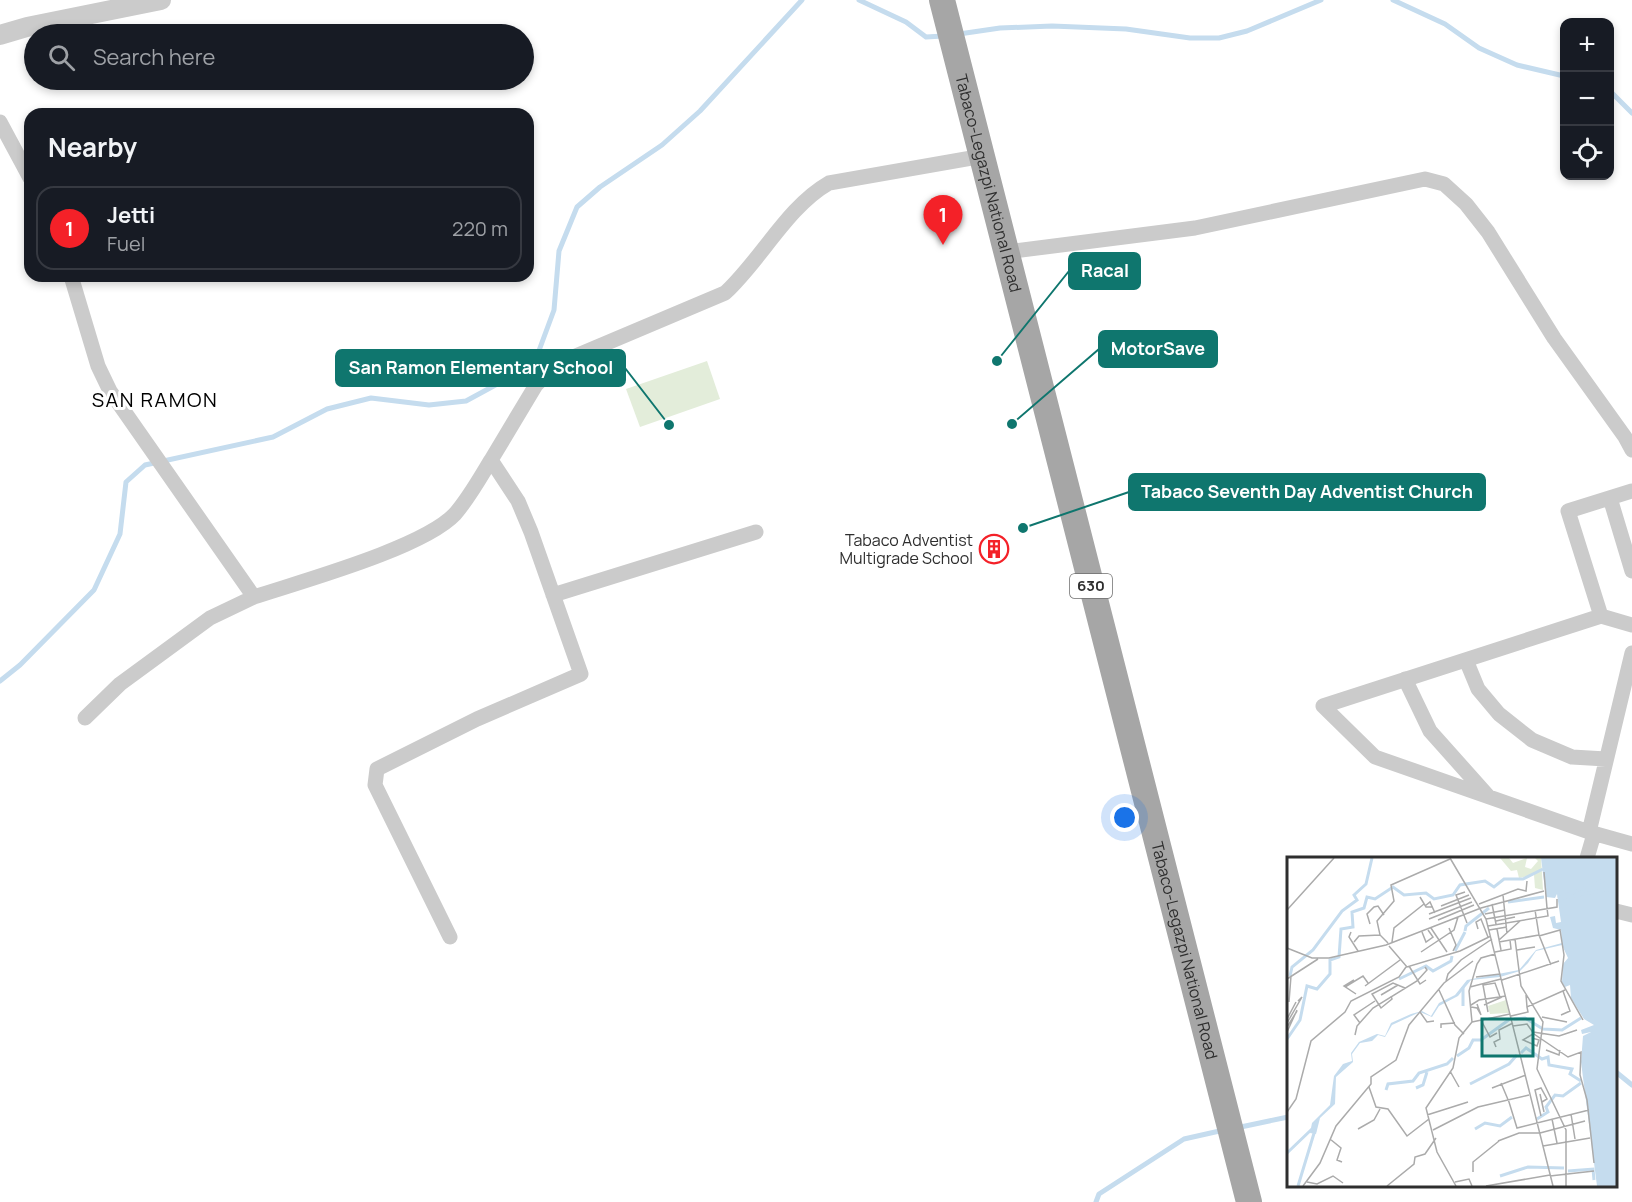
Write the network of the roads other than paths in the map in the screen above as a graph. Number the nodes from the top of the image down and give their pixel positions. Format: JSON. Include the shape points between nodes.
{"nodes":[{"id":1,"x":161,"y":0,"type":"edge"},
{"id":2,"x":942,"y":0,"type":"edge"},
{"id":3,"x":42,"y":24,"type":"edge"},
{"id":4,"x":24,"y":28,"type":"edge"},
{"id":5,"x":0,"y":36,"type":"edge"},
{"id":6,"x":0,"y":122,"type":"edge"},
{"id":7,"x":983,"y":156,"type":"junction"},
{"id":8,"x":24,"y":167,"type":"edge"},
{"id":9,"x":1006,"y":252,"type":"junction"},
{"id":10,"x":73,"y":282,"type":"edge"},
{"id":11,"x":1630,"y":440,"type":"edge"},
{"id":12,"x":491,"y":460,"type":"junction"},
{"id":13,"x":1632,"y":491,"type":"edge"},
{"id":14,"x":1610,"y":498,"type":"junction"},
{"id":15,"x":756,"y":532,"type":"dead end"},
{"id":16,"x":1632,"y":571,"type":"edge"},
{"id":17,"x":553,"y":595,"type":"junction"},
{"id":18,"x":254,"y":597,"type":"junction"},
{"id":19,"x":1601,"y":616,"type":"junction"},
{"id":20,"x":1632,"y":625,"type":"edge"},
{"id":21,"x":1632,"y":653,"type":"edge"},
{"id":22,"x":1466,"y":660,"type":"junction"},
{"id":23,"x":1406,"y":679,"type":"junction"},
{"id":24,"x":85,"y":718,"type":"dead end"},
{"id":25,"x":1606,"y":759,"type":"junction"},
{"id":26,"x":1489,"y":797,"type":"junction"},
{"id":27,"x":1591,"y":833,"type":"junction"},
{"id":28,"x":1632,"y":844,"type":"edge"},
{"id":29,"x":1587,"y":857,"type":"edge"},
{"id":30,"x":1617,"y":912,"type":"edge"},
{"id":31,"x":1632,"y":915,"type":"edge"},
{"id":32,"x":450,"y":937,"type":"dead end"},
{"id":33,"x":1249,"y":1202,"type":"edge"}],
"edges":[{"from":1,"to":3,"type":"street"},
{"from":2,"to":7,"type":"main road","name":"Tabaco-Legazpi National Road","number":"630"},
{"from":4,"to":5,"type":"street"},
{"from":6,"to":8,"type":"street"},
{"from":7,"to":9,"type":"main road","name":"Tabaco-Legazpi National Road","number":"630"},
{"from":7,"to":12,"type":"street","via":[[829,183],[812,192],[725,293],[557,364],[536,385]]},
{"from":9,"to":11,"type":"street","via":[[1196,228],[1425,179],[1444,184],[1488,231],[1554,338]]},
{"from":9,"to":33,"type":"main road","name":"Tabaco-Legazpi National Road","number":"630"},
{"from":10,"to":18,"type":"street","via":[[98,366],[110,391]]},
{"from":12,"to":17,"type":"street","via":[[519,501]]},
{"from":12,"to":18,"type":"street","via":[[454,515],[434,530],[368,558]]},
{"from":13,"to":14,"type":"street"},
{"from":14,"to":16,"type":"street"},
{"from":14,"to":19,"type":"street","via":[[1568,511]]},
{"from":15,"to":17,"type":"street"},
{"from":17,"to":32,"type":"street","via":[[581,674],[477,719],[377,769],[375,786]]},
{"from":18,"to":24,"type":"street","via":[[201,624],[120,684]]},
{"from":19,"to":20,"type":"street"},
{"from":19,"to":22,"type":"street"},
{"from":21,"to":25,"type":"street"},
{"from":22,"to":23,"type":"street"},
{"from":22,"to":25,"type":"street","via":[[1478,689],[1499,714],[1532,740],[1572,757]]},
{"from":23,"to":26,"type":"street","via":[[1430,731]]},
{"from":23,"to":26,"type":"street","via":[[1323,706],[1375,757]]},
{"from":25,"to":27,"type":"street"},
{"from":26,"to":27,"type":"street"},
{"from":27,"to":28,"type":"street"},
{"from":27,"to":29,"type":"street"},
{"from":30,"to":31,"type":"street"}]}
